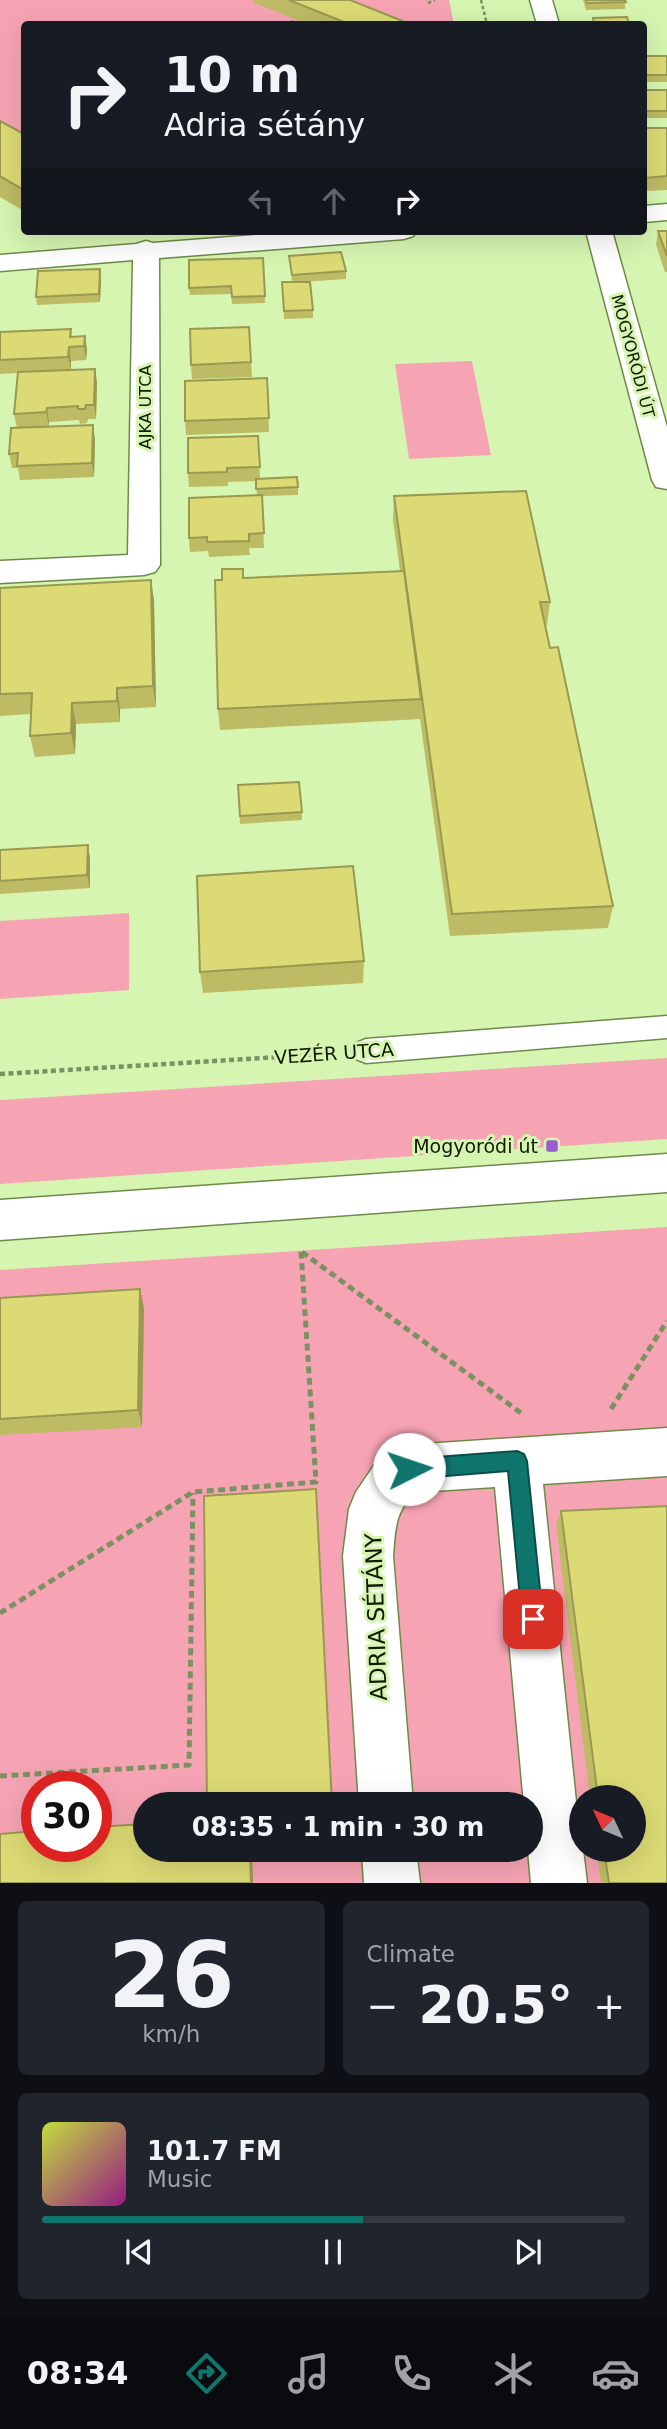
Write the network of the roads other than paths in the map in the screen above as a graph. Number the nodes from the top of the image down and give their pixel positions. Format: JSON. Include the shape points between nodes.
{"nodes":[{"id":1,"x":541,"y":0,"type":"edge"},
{"id":2,"x":547,"y":21,"type":"edge"},
{"id":3,"x":667,"y":212,"type":"edge"},
{"id":4,"x":647,"y":214,"type":"edge"},
{"id":5,"x":347,"y":235,"type":"edge"},
{"id":6,"x":601,"y":235,"type":"edge"},
{"id":7,"x":146,"y":249,"type":"junction"},
{"id":8,"x":0,"y":263,"type":"edge"},
{"id":9,"x":667,"y":480,"type":"edge"},
{"id":10,"x":0,"y":572,"type":"edge"},
{"id":11,"x":667,"y":1027,"type":"edge"},
{"id":12,"x":366,"y":1051,"type":"road end"},
{"id":13,"x":667,"y":1174,"type":"edge"},
{"id":14,"x":0,"y":1220,"type":"edge"},
{"id":15,"x":667,"y":1452,"type":"edge"},
{"id":16,"x":517,"y":1461,"type":"junction"},
{"id":17,"x":385,"y":1792,"type":"edge"},
{"id":18,"x":390,"y":1862,"type":"edge"},
{"id":19,"x":392,"y":1883,"type":"edge"},
{"id":20,"x":559,"y":1883,"type":"edge"}],
"edges":[{"from":1,"to":2,"type":"street"},
{"from":3,"to":4,"type":"street"},
{"from":5,"to":7,"type":"street"},
{"from":6,"to":9,"type":"street","name":"MOGYORÓDI ÚT"},
{"from":7,"to":8,"type":"street"},
{"from":7,"to":10,"type":"street","name":"AJKA UTCA","via":[[144,565]]},
{"from":11,"to":12,"type":"lane","name":"VEZÉR UTCA"},
{"from":13,"to":14,"type":"street"},
{"from":15,"to":16,"type":"street","name":"ADRIA SÉTÁNY"},
{"from":16,"to":17,"type":"street","name":"ADRIA SÉTÁNY","via":[[409,1469],[391,1481],[373,1509],[368,1556]]},
{"from":16,"to":20,"type":"street"},
{"from":18,"to":19,"type":"street"}]}
